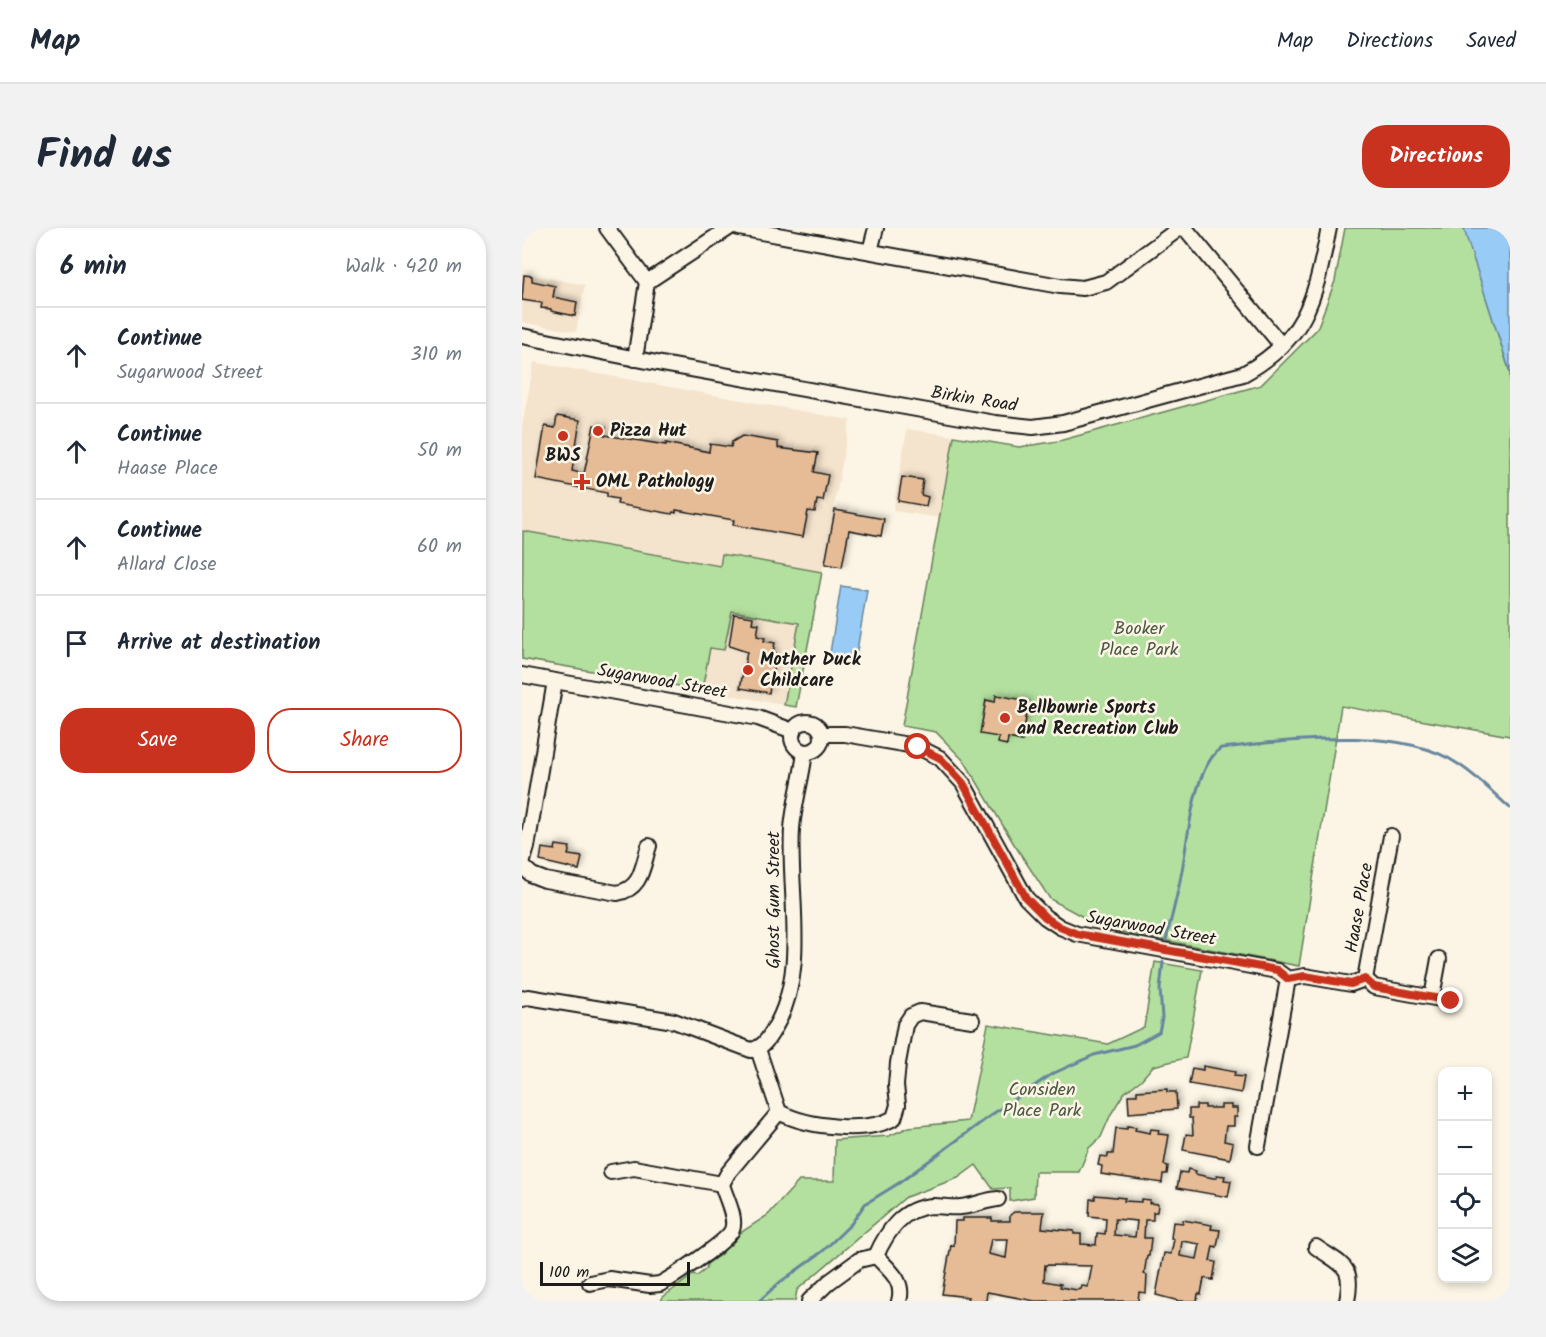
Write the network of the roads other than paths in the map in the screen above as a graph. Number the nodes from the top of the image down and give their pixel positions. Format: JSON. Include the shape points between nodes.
{"nodes":[{"id":1,"x":607,"y":228,"type":"edge"},
{"id":2,"x":729,"y":228,"type":"edge"},
{"id":3,"x":739,"y":228,"type":"edge"},
{"id":4,"x":876,"y":228,"type":"edge"},
{"id":5,"x":1182,"y":228,"type":"edge"},
{"id":6,"x":1329,"y":228,"type":"edge"},
{"id":7,"x":870,"y":251,"type":"junction"},
{"id":8,"x":647,"y":282,"type":"junction"},
{"id":9,"x":522,"y":336,"type":"edge"},
{"id":10,"x":1282,"y":346,"type":"junction"},
{"id":11,"x":635,"y":359,"type":"junction"},
{"id":12,"x":522,"y":675,"type":"edge"},
{"id":13,"x":555,"y":681,"type":"junction"},
{"id":14,"x":794,"y":731,"type":"junction"},
{"id":15,"x":822,"y":734,"type":"junction"},
{"id":16,"x":805,"y":752,"type":"junction"},
{"id":17,"x":1391,"y":836,"type":"dead end"},
{"id":18,"x":649,"y":846,"type":"dead end"},
{"id":19,"x":522,"y":865,"type":"edge"},
{"id":20,"x":1439,"y":959,"type":"dead end"},
{"id":21,"x":1288,"y":979,"type":"junction"},
{"id":22,"x":1365,"y":979,"type":"junction"},
{"id":23,"x":1432,"y":997,"type":"junction"},
{"id":24,"x":522,"y":999,"type":"edge"},
{"id":25,"x":1451,"y":1001,"type":"dead end"},
{"id":26,"x":972,"y":1020,"type":"dead end"},
{"id":27,"x":758,"y":1049,"type":"junction"},
{"id":28,"x":779,"y":1112,"type":"junction"},
{"id":29,"x":1258,"y":1146,"type":"dead end"},
{"id":30,"x":610,"y":1172,"type":"dead end"},
{"id":31,"x":722,"y":1184,"type":"junction"},
{"id":32,"x":998,"y":1199,"type":"dead end"},
{"id":33,"x":1316,"y":1246,"type":"dead end"},
{"id":34,"x":876,"y":1256,"type":"junction"},
{"id":35,"x":590,"y":1283,"type":"dead end"},
{"id":36,"x":809,"y":1301,"type":"edge"},
{"id":37,"x":900,"y":1301,"type":"edge"},
{"id":38,"x":1347,"y":1301,"type":"edge"}],
"edges":[{"from":1,"to":8,"type":"street"},
{"from":2,"to":8,"type":"street"},
{"from":3,"to":7,"type":"street"},
{"from":4,"to":7,"type":"street"},
{"from":5,"to":7,"type":"street","via":[[1106,282],[1083,288]]},
{"from":5,"to":10,"type":"street"},
{"from":6,"to":10,"type":"street","name":"Birkin Road","via":[[1309,308]]},
{"from":8,"to":11,"type":"street"},
{"from":9,"to":11,"type":"street","name":"Birkin Road"},
{"from":10,"to":11,"type":"street","name":"Birkin Road","via":[[1243,374],[1063,423],[1033,427]]},
{"from":12,"to":13,"type":"street","name":"Sugarwood Street"},
{"from":13,"to":14,"type":"street","name":"Sugarwood Street","via":[[758,718]]},
{"from":13,"to":19,"type":"street"},
{"from":14,"to":15,"type":"street","via":[[799,724],[811,722]]},
{"from":14,"to":16,"type":"street","via":[[795,746]]},
{"from":15,"to":16,"type":"street","via":[[820,746]]},
{"from":15,"to":21,"type":"street","name":"Sugarwood Street","via":[[845,734],[918,747],[940,758],[963,783],[1026,898],[1060,927],[1077,934],[1277,970]]},
{"from":16,"to":27,"type":"street","name":"Ghost Gum Street","via":[[792,828],[793,971],[781,1017]]},
{"from":17,"to":22,"type":"street","name":"Haase Place"},
{"from":18,"to":19,"type":"street","via":[[635,886],[617,893],[545,880]]},
{"from":20,"to":23,"type":"street"},
{"from":21,"to":22,"type":"street","name":"Haase Place","via":[[1305,976],[1351,984]]},
{"from":21,"to":29,"type":"street"},
{"from":22,"to":23,"type":"street","via":[[1374,987]]},
{"from":23,"to":25,"type":"street"},
{"from":24,"to":27,"type":"street","via":[[674,1021],[751,1050]]},
{"from":26,"to":28,"type":"street","via":[[920,1012],[911,1016],[904,1025],[898,1063],[898,1105],[894,1118],[884,1124],[836,1126]]},
{"from":27,"to":28,"type":"street"},
{"from":28,"to":31,"type":"street"},
{"from":30,"to":31,"type":"street","via":[[634,1168]]},
{"from":31,"to":35,"type":"street","via":[[732,1231],[721,1242],[660,1284],[609,1279]]},
{"from":32,"to":34,"type":"street","via":[[971,1206],[913,1210],[887,1233]]},
{"from":33,"to":38,"type":"street","via":[[1349,1274]]},
{"from":34,"to":36,"type":"street","via":[[859,1260]]},
{"from":34,"to":37,"type":"street","via":[[898,1280]]}]}
